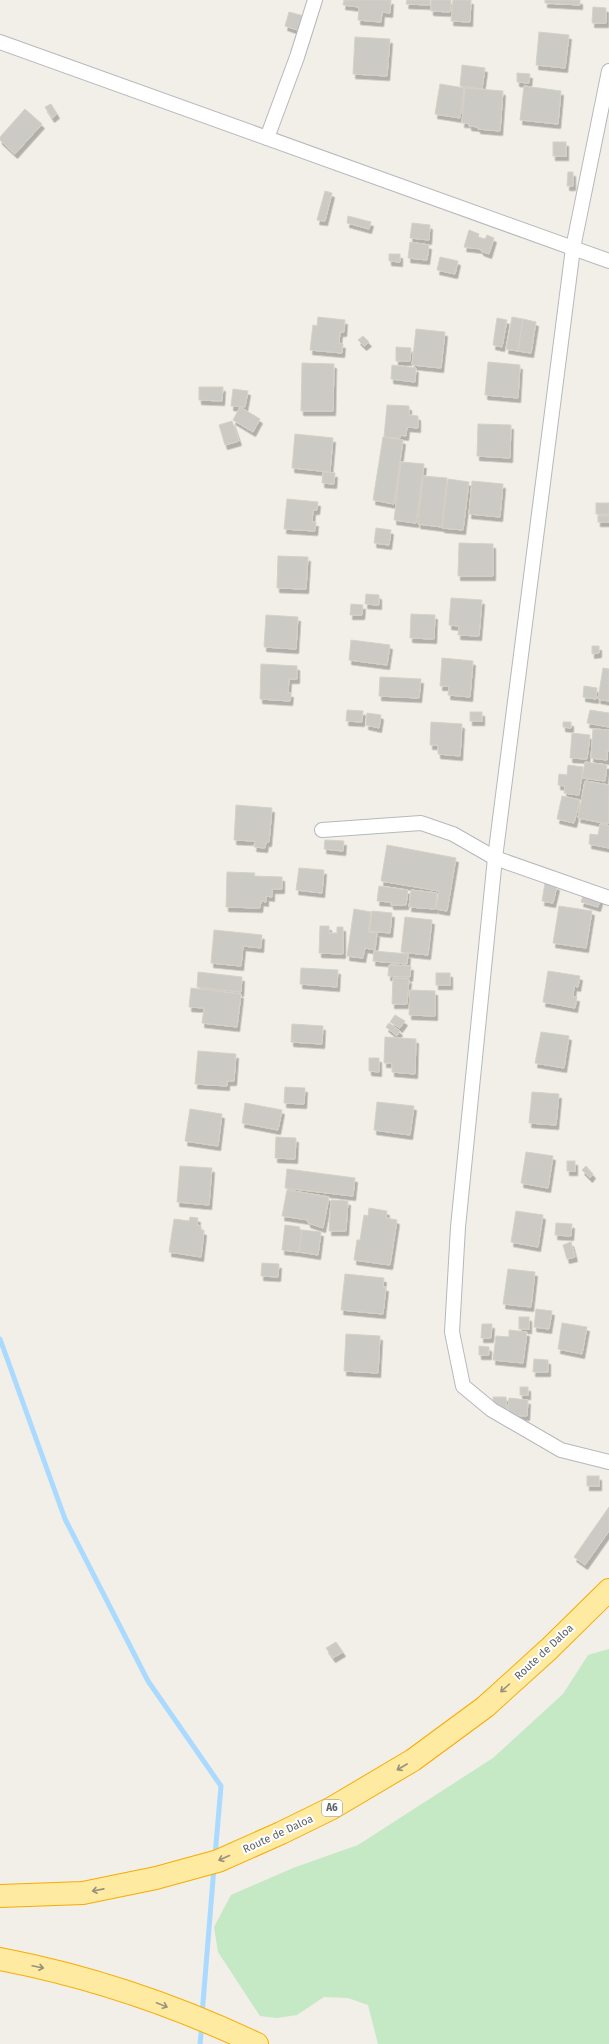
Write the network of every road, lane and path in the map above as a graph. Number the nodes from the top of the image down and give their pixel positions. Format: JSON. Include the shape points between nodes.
{"nodes":[{"id":1,"x":315,"y":0,"type":"edge"},
{"id":2,"x":0,"y":42,"type":"edge"},
{"id":3,"x":609,"y":71,"type":"edge"},
{"id":4,"x":268,"y":138,"type":"junction"},
{"id":5,"x":573,"y":248,"type":"junction"},
{"id":6,"x":609,"y":261,"type":"edge"},
{"id":7,"x":322,"y":830,"type":"dead end"},
{"id":8,"x":495,"y":858,"type":"junction"},
{"id":9,"x":609,"y":898,"type":"edge"},
{"id":10,"x":609,"y":1462,"type":"edge"},
{"id":11,"x":608,"y":1593,"type":"edge"},
{"id":12,"x":0,"y":1896,"type":"edge"},
{"id":13,"x":0,"y":1959,"type":"edge"},
{"id":14,"x":257,"y":2044,"type":"edge"}],
"edges":[{"from":1,"to":4,"type":"street"},
{"from":2,"to":4,"type":"street"},
{"from":3,"to":5,"type":"street"},
{"from":4,"to":5,"type":"street"},
{"from":5,"to":6,"type":"street"},
{"from":5,"to":8,"type":"street"},
{"from":7,"to":8,"type":"street","via":[[421,823],[453,834]]},
{"from":8,"to":9,"type":"street"},
{"from":8,"to":10,"type":"street","via":[[458,1227],[452,1332],[462,1386],[492,1410],[561,1450]]},
{"from":11,"to":12,"type":"highway","name":"Route de Daloa","number":"A6","one_way":true,"via":[[485,1707],[413,1760],[332,1808],[218,1861],[156,1878],[83,1893]]},
{"from":13,"to":14,"type":"highway","one_way":true,"via":[[64,1972],[133,1993]]}]}
